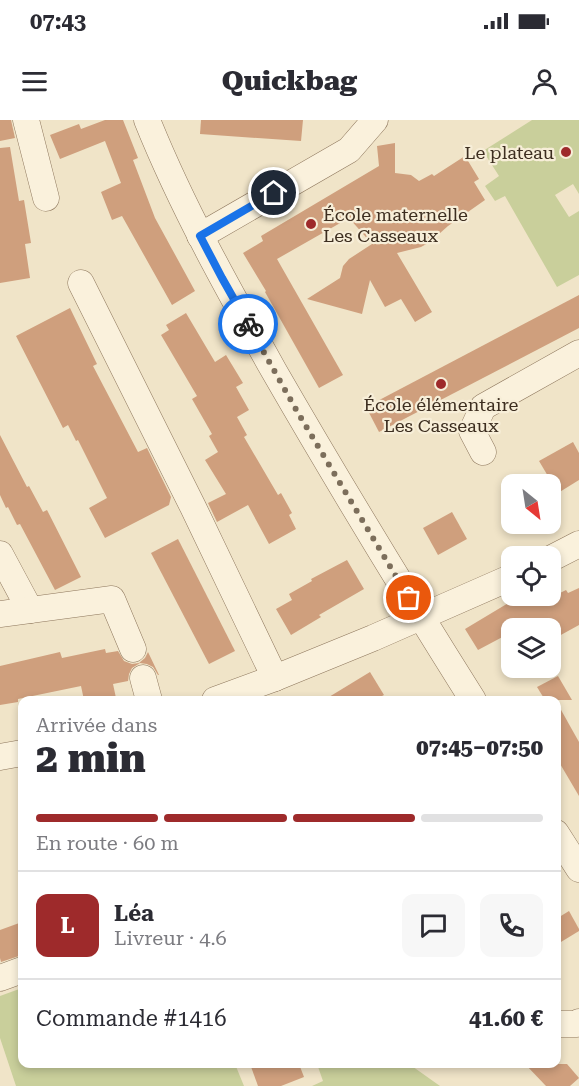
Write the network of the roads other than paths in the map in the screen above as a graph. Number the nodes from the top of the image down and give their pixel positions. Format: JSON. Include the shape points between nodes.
{"nodes":[{"id":1,"x":26,"y":120,"type":"edge"},
{"id":2,"x":147,"y":120,"type":"edge"},
{"id":3,"x":375,"y":120,"type":"edge"},
{"id":4,"x":46,"y":198,"type":"dead end"},
{"id":5,"x":200,"y":236,"type":"junction"},
{"id":6,"x":81,"y":283,"type":"dead end"},
{"id":7,"x":579,"y":353,"type":"edge"},
{"id":8,"x":483,"y":452,"type":"dead end"},
{"id":9,"x":579,"y":544,"type":"edge"},
{"id":10,"x":561,"y":553,"type":"edge"},
{"id":11,"x":0,"y":554,"type":"edge"},
{"id":12,"x":501,"y":582,"type":"edge"},
{"id":13,"x":30,"y":610,"type":"junction"},
{"id":14,"x":0,"y":614,"type":"edge"},
{"id":15,"x":420,"y":616,"type":"junction"},
{"id":16,"x":133,"y":648,"type":"dead end"},
{"id":17,"x":275,"y":678,"type":"junction"},
{"id":18,"x":226,"y":696,"type":"edge"},
{"id":19,"x":470,"y":696,"type":"edge"},
{"id":20,"x":18,"y":754,"type":"edge"},
{"id":21,"x":0,"y":757,"type":"edge"},
{"id":22,"x":561,"y":841,"type":"edge"},
{"id":23,"x":579,"y":869,"type":"edge"},
{"id":24,"x":18,"y":971,"type":"edge"},
{"id":25,"x":0,"y":978,"type":"edge"},
{"id":26,"x":579,"y":1022,"type":"edge"},
{"id":27,"x":561,"y":1024,"type":"edge"}],
"edges":[{"from":1,"to":4,"type":"street"},
{"from":2,"to":5,"type":"street"},
{"from":3,"to":5,"type":"street","via":[[349,150]]},
{"from":5,"to":15,"type":"street","via":[[298,413]]},
{"from":6,"to":17,"type":"street"},
{"from":7,"to":8,"type":"street","via":[[483,407],[472,431]]},
{"from":9,"to":10,"type":"street"},
{"from":11,"to":13,"type":"street"},
{"from":12,"to":15,"type":"street"},
{"from":13,"to":14,"type":"street"},
{"from":13,"to":16,"type":"street","via":[[112,599]]},
{"from":15,"to":17,"type":"street"},
{"from":15,"to":19,"type":"street"},
{"from":17,"to":18,"type":"street"},
{"from":20,"to":21,"type":"street"},
{"from":22,"to":23,"type":"street"},
{"from":24,"to":25,"type":"street"},
{"from":26,"to":27,"type":"street"}]}
